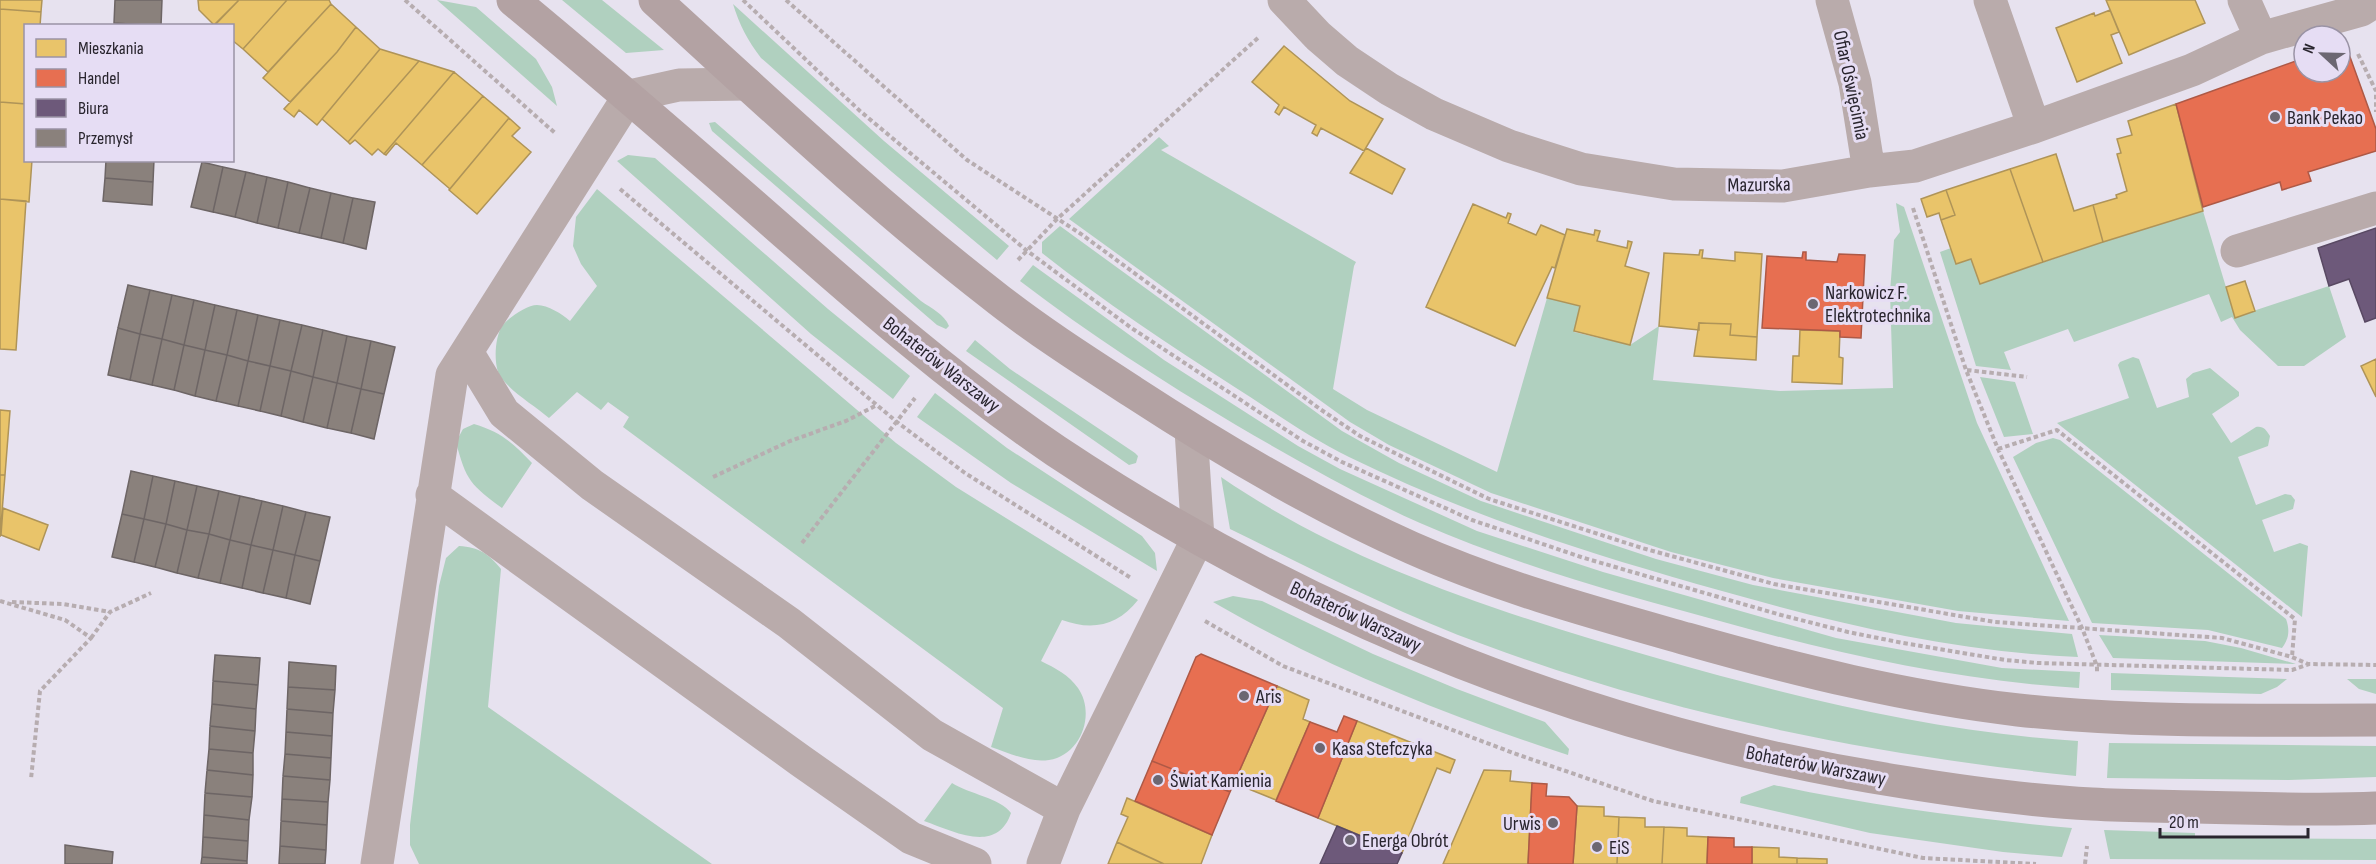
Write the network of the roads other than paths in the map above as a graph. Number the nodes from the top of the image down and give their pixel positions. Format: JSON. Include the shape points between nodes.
{"nodes":[{"id":1,"x":513,"y":0,"type":"edge"},
{"id":2,"x":655,"y":0,"type":"edge"},
{"id":3,"x":1832,"y":0,"type":"edge"},
{"id":4,"x":1990,"y":0,"type":"edge"},
{"id":5,"x":2244,"y":0,"type":"edge"},
{"id":6,"x":1287,"y":4,"type":"edge"},
{"id":7,"x":2367,"y":20,"type":"edge"},
{"id":8,"x":2261,"y":38,"type":"junction"},
{"id":9,"x":747,"y":84,"type":"junction"},
{"id":10,"x":629,"y":96,"type":"junction"},
{"id":11,"x":2034,"y":127,"type":"junction"},
{"id":12,"x":1869,"y":171,"type":"junction"},
{"id":13,"x":2376,"y":208,"type":"edge"},
{"id":14,"x":2237,"y":251,"type":"dead end"},
{"id":15,"x":460,"y":363,"type":"junction"},
{"id":16,"x":1191,"y":430,"type":"junction"},
{"id":17,"x":432,"y":495,"type":"junction"},
{"id":18,"x":1198,"y":538,"type":"junction"},
{"id":19,"x":2376,"y":720,"type":"edge"},
{"id":20,"x":2376,"y":808,"type":"edge"},
{"id":21,"x":1064,"y":809,"type":"junction"},
{"id":22,"x":377,"y":864,"type":"edge"},
{"id":23,"x":975,"y":864,"type":"edge"},
{"id":24,"x":1043,"y":864,"type":"edge"}],
"edges":[{"from":1,"to":10,"type":"main road","name":"Bohaterów Warszawy"},
{"from":2,"to":9,"type":"main road"},
{"from":3,"to":12,"type":"street","name":"Ofiar Oświęcimia","via":[[1855,83]]},
{"from":4,"to":11,"type":"street"},
{"from":5,"to":8,"type":"street"},
{"from":6,"to":12,"type":"street","name":"Mazurska","via":[[1347,61],[1389,89],[1434,114],[1509,146],[1581,169],[1674,184],[1782,186]]},
{"from":7,"to":8,"type":"street","name":"Mazurska"},
{"from":8,"to":11,"type":"street","name":"Mazurska","via":[[2192,70]]},
{"from":9,"to":10,"type":"street","via":[[679,85]]},
{"from":9,"to":16,"type":"main road","via":[[991,295]]},
{"from":10,"to":15,"type":"street"},
{"from":10,"to":18,"type":"main road","name":"Bohaterów Warszawy","via":[[939,364],[1055,450]]},
{"from":11,"to":12,"type":"street","name":"Mazurska","via":[[1915,166]]},
{"from":13,"to":14,"type":"street"},
{"from":15,"to":17,"type":"street"},
{"from":15,"to":21,"type":"street","via":[[504,413],[592,485],[789,623],[932,735]]},
{"from":16,"to":18,"type":"street"},
{"from":16,"to":19,"type":"main road","via":[[1317,501],[1441,560],[1537,594],[1836,679],[2020,710],[2169,718]]},
{"from":17,"to":22,"type":"street"},
{"from":17,"to":23,"type":"street","via":[[902,832]]},
{"from":18,"to":20,"type":"main road","name":"Bohaterów Warszawy","via":[[1338,610],[1539,692],[1624,719],[1825,770],[1960,791],[2089,804]]},
{"from":18,"to":21,"type":"street"},
{"from":21,"to":24,"type":"street"}]}
